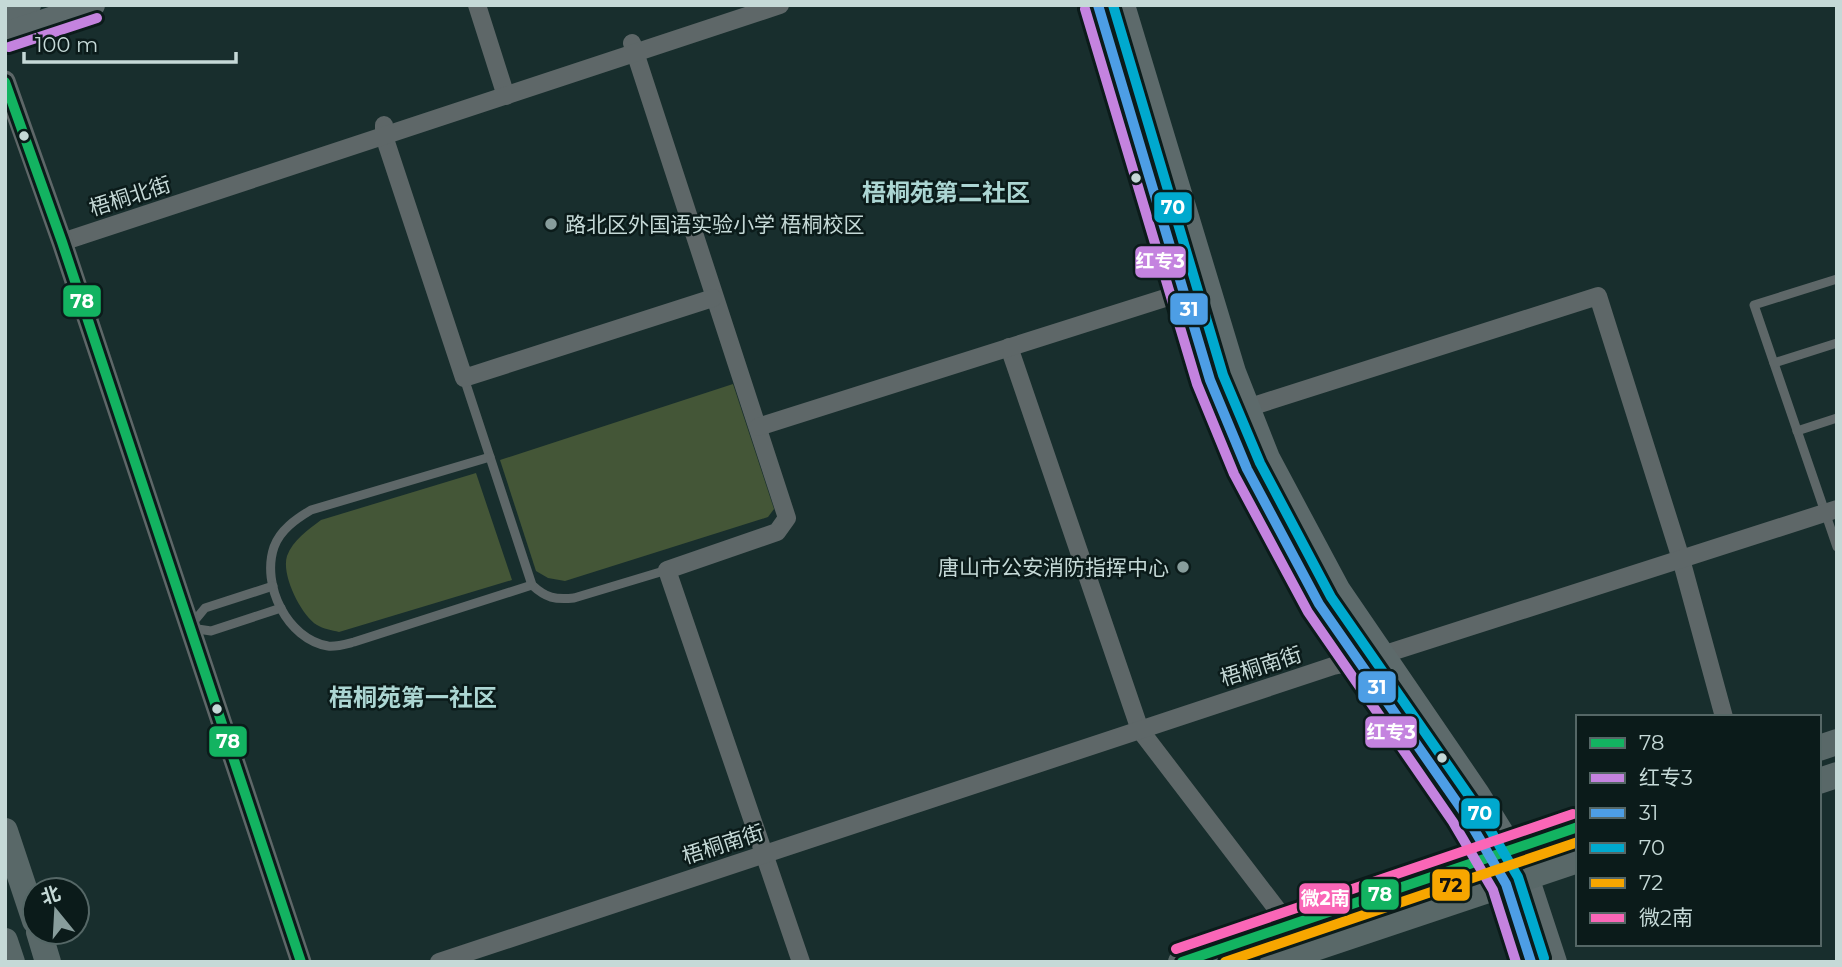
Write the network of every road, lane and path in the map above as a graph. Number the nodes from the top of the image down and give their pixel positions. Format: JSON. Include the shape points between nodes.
{"nodes":[{"id":1,"x":29,"y":5,"type":"edge"},
{"id":2,"x":93,"y":5,"type":"edge"},
{"id":3,"x":477,"y":5,"type":"edge"},
{"id":4,"x":746,"y":5,"type":"edge"},
{"id":5,"x":780,"y":5,"type":"edge"},
{"id":6,"x":1098,"y":5,"type":"edge"},
{"id":7,"x":1123,"y":5,"type":"edge"},
{"id":8,"x":5,"y":13,"type":"edge"},
{"id":9,"x":5,"y":34,"type":"edge"},
{"id":10,"x":633,"y":48,"type":"junction"},
{"id":11,"x":5,"y":81,"type":"edge"},
{"id":12,"x":504,"y":91,"type":"junction"},
{"id":13,"x":384,"y":131,"type":"junction"},
{"id":14,"x":62,"y":242,"type":"junction"},
{"id":15,"x":1837,"y":279,"type":"edge"},
{"id":16,"x":1184,"y":292,"type":"junction"},
{"id":17,"x":713,"y":298,"type":"junction"},
{"id":18,"x":1837,"y":343,"type":"edge"},
{"id":19,"x":1009,"y":347,"type":"junction"},
{"id":20,"x":1774,"y":363,"type":"junction"},
{"id":21,"x":464,"y":378,"type":"junction"},
{"id":22,"x":1247,"y":408,"type":"junction"},
{"id":23,"x":1837,"y":418,"type":"edge"},
{"id":24,"x":758,"y":427,"type":"junction"},
{"id":25,"x":1797,"y":431,"type":"junction"},
{"id":26,"x":490,"y":457,"type":"junction"},
{"id":27,"x":1831,"y":511,"type":"edge"},
{"id":28,"x":1837,"y":547,"type":"edge"},
{"id":29,"x":1681,"y":559,"type":"junction"},
{"id":30,"x":667,"y":570,"type":"junction"},
{"id":31,"x":532,"y":585,"type":"junction"},
{"id":32,"x":273,"y":586,"type":"junction"},
{"id":33,"x":281,"y":608,"type":"junction"},
{"id":34,"x":189,"y":627,"type":"junction"},
{"id":35,"x":1382,"y":655,"type":"junction"},
{"id":36,"x":1358,"y":661,"type":"junction"},
{"id":37,"x":1723,"y":715,"type":"edge"},
{"id":38,"x":1142,"y":734,"type":"junction"},
{"id":39,"x":1576,"y":828,"type":"edge"},
{"id":40,"x":5,"y":831,"type":"edge"},
{"id":41,"x":1500,"y":853,"type":"junction"},
{"id":42,"x":765,"y":858,"type":"junction"},
{"id":43,"x":1576,"y":861,"type":"edge"},
{"id":44,"x":21,"y":879,"type":"edge"},
{"id":45,"x":1517,"y":881,"type":"junction"},
{"id":46,"x":1289,"y":925,"type":"junction"},
{"id":47,"x":5,"y":941,"type":"edge"},
{"id":48,"x":12,"y":962,"type":"edge"},
{"id":49,"x":301,"y":962,"type":"edge"},
{"id":50,"x":439,"y":962,"type":"edge"},
{"id":51,"x":460,"y":962,"type":"edge"},
{"id":52,"x":801,"y":962,"type":"edge"},
{"id":53,"x":1181,"y":962,"type":"edge"},
{"id":54,"x":1272,"y":962,"type":"edge"},
{"id":55,"x":1531,"y":962,"type":"edge"},
{"id":56,"x":1555,"y":962,"type":"edge"}],
"edges":[{"from":1,"to":8,"type":"main road"},
{"from":2,"to":9,"type":"main road"},
{"from":3,"to":12,"type":"street"},
{"from":4,"to":10,"type":"street","name":"梧桐北街"},
{"from":5,"to":10,"type":"street","name":"梧桐北街"},
{"from":6,"to":16,"type":"main road"},
{"from":7,"to":22,"type":"main road"},
{"from":10,"to":12,"type":"street","name":"梧桐北街"},
{"from":10,"to":17,"type":"street"},
{"from":11,"to":14,"type":"street"},
{"from":12,"to":13,"type":"street","name":"梧桐北街"},
{"from":13,"to":14,"type":"street","name":"梧桐北街"},
{"from":13,"to":21,"type":"street"},
{"from":14,"to":34,"type":"street"},
{"from":15,"to":20,"type":"lane","via":[[1755,304]]},
{"from":16,"to":19,"type":"street"},
{"from":16,"to":36,"type":"main road","via":[[1210,380],[1247,470],[1320,604]]},
{"from":17,"to":21,"type":"street"},
{"from":17,"to":24,"type":"street"},
{"from":18,"to":20,"type":"lane"},
{"from":19,"to":24,"type":"street"},
{"from":19,"to":38,"type":"street"},
{"from":20,"to":25,"type":"lane"},
{"from":21,"to":26,"type":"lane"},
{"from":22,"to":29,"type":"street","via":[[1597,290]]},
{"from":22,"to":35,"type":"main road","via":[[1308,536]]},
{"from":23,"to":25,"type":"lane"},
{"from":24,"to":30,"type":"street","via":[[787,518],[777,532]]},
{"from":25,"to":27,"type":"lane"},
{"from":26,"to":31,"type":"lane"},
{"from":26,"to":32,"type":"lane","via":[[295,519],[274,546]]},
{"from":27,"to":28,"type":"lane"},
{"from":27,"to":29,"type":"street"},
{"from":29,"to":35,"type":"street"},
{"from":29,"to":37,"type":"street"},
{"from":30,"to":31,"type":"lane","via":[[558,600],[543,596]]},
{"from":30,"to":42,"type":"street"},
{"from":31,"to":33,"type":"lane","via":[[331,647],[297,631]]},
{"from":32,"to":33,"type":"lane"},
{"from":32,"to":34,"type":"lane","via":[[205,608]]},
{"from":33,"to":34,"type":"lane","via":[[211,631]]},
{"from":34,"to":49,"type":"street"},
{"from":35,"to":41,"type":"main road"},
{"from":36,"to":38,"type":"street","name":"梧桐南街","via":[[1332,666]]},
{"from":36,"to":41,"type":"main road","via":[[1465,814]]},
{"from":38,"to":42,"type":"street","name":"梧桐南街"},
{"from":38,"to":46,"type":"street"},
{"from":39,"to":41,"type":"main road"},
{"from":40,"to":44,"type":"main road"},
{"from":41,"to":45,"type":"main road"},
{"from":41,"to":46,"type":"main road"},
{"from":42,"to":50,"type":"street","name":"梧桐南街"},
{"from":42,"to":51,"type":"street","name":"梧桐南街"},
{"from":42,"to":52,"type":"street"},
{"from":43,"to":45,"type":"main road"},
{"from":45,"to":54,"type":"main road"},
{"from":45,"to":55,"type":"main road"},
{"from":45,"to":56,"type":"main road"},
{"from":46,"to":53,"type":"main road"},
{"from":47,"to":48,"type":"main road"}]}
